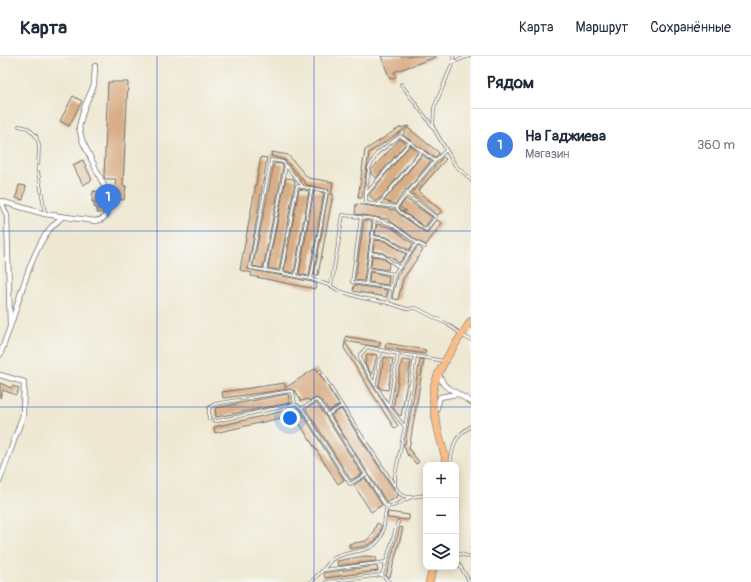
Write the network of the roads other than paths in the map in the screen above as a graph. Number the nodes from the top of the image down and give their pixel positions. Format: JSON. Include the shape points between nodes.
{"nodes":[{"id":1,"x":453,"y":56,"type":"edge"},
{"id":2,"x":469,"y":56,"type":"edge"},
{"id":3,"x":453,"y":62,"type":"junction"},
{"id":4,"x":95,"y":66,"type":"dead end"},
{"id":5,"x":401,"y":84,"type":"dead end"},
{"id":6,"x":19,"y":126,"type":"dead end"},
{"id":7,"x":433,"y":127,"type":"junction"},
{"id":8,"x":410,"y":142,"type":"junction"},
{"id":9,"x":446,"y":150,"type":"junction"},
{"id":10,"x":422,"y":151,"type":"junction"},
{"id":11,"x":435,"y":161,"type":"junction"},
{"id":12,"x":286,"y":166,"type":"junction"},
{"id":13,"x":471,"y":180,"type":"edge"},
{"id":14,"x":303,"y":187,"type":"junction"},
{"id":15,"x":312,"y":188,"type":"junction"},
{"id":16,"x":366,"y":194,"type":"junction"},
{"id":17,"x":407,"y":195,"type":"junction"},
{"id":18,"x":1,"y":202,"type":"edge"},
{"id":19,"x":378,"y":205,"type":"junction"},
{"id":20,"x":396,"y":207,"type":"junction"},
{"id":21,"x":45,"y":214,"type":"junction"},
{"id":22,"x":62,"y":216,"type":"junction"},
{"id":23,"x":361,"y":217,"type":"junction"},
{"id":24,"x":375,"y":219,"type":"junction"},
{"id":25,"x":373,"y":236,"type":"junction"},
{"id":26,"x":417,"y":242,"type":"junction"},
{"id":27,"x":425,"y":247,"type":"dead end"},
{"id":28,"x":370,"y":253,"type":"junction"},
{"id":29,"x":410,"y":254,"type":"junction"},
{"id":30,"x":400,"y":268,"type":"junction"},
{"id":31,"x":368,"y":269,"type":"junction"},
{"id":32,"x":265,"y":271,"type":"junction"},
{"id":33,"x":281,"y":273,"type":"junction"},
{"id":34,"x":394,"y":274,"type":"junction"},
{"id":35,"x":296,"y":276,"type":"junction"},
{"id":36,"x":311,"y":279,"type":"junction"},
{"id":37,"x":366,"y":284,"type":"junction"},
{"id":38,"x":331,"y":286,"type":"junction"},
{"id":39,"x":391,"y":288,"type":"junction"},
{"id":40,"x":388,"y":303,"type":"junction"},
{"id":41,"x":471,"y":321,"type":"edge"},
{"id":42,"x":10,"y":327,"type":"junction"},
{"id":43,"x":462,"y":335,"type":"junction"},
{"id":44,"x":471,"y":340,"type":"edge"},
{"id":45,"x":381,"y":350,"type":"junction"},
{"id":46,"x":398,"y":354,"type":"junction"},
{"id":47,"x":0,"y":355,"type":"edge"},
{"id":48,"x":415,"y":356,"type":"junction"},
{"id":49,"x":446,"y":362,"type":"junction"},
{"id":50,"x":320,"y":371,"type":"dead end"},
{"id":51,"x":438,"y":373,"type":"junction"},
{"id":52,"x":0,"y":374,"type":"edge"},
{"id":53,"x":374,"y":384,"type":"junction"},
{"id":54,"x":457,"y":394,"type":"junction"},
{"id":55,"x":471,"y":403,"type":"edge"},
{"id":56,"x":295,"y":404,"type":"junction"},
{"id":57,"x":342,"y":406,"type":"junction"},
{"id":58,"x":389,"y":407,"type":"junction"},
{"id":59,"x":302,"y":408,"type":"junction"},
{"id":60,"x":435,"y":414,"type":"junction"},
{"id":61,"x":327,"y":415,"type":"junction"},
{"id":62,"x":471,"y":426,"type":"edge"},
{"id":63,"x":404,"y":427,"type":"junction"},
{"id":64,"x":446,"y":462,"type":"edge"},
{"id":65,"x":450,"y":462,"type":"edge"},
{"id":66,"x":365,"y":475,"type":"junction"},
{"id":67,"x":0,"y":480,"type":"edge"},
{"id":68,"x":395,"y":486,"type":"junction"},
{"id":69,"x":423,"y":496,"type":"edge"},
{"id":70,"x":410,"y":498,"type":"junction"},
{"id":71,"x":387,"y":506,"type":"junction"},
{"id":72,"x":398,"y":522,"type":"dead end"},
{"id":73,"x":459,"y":554,"type":"edge"},
{"id":74,"x":471,"y":557,"type":"edge"},
{"id":75,"x":386,"y":562,"type":"junction"},
{"id":76,"x":459,"y":565,"type":"edge"},
{"id":77,"x":323,"y":570,"type":"junction"},
{"id":78,"x":433,"y":570,"type":"edge"},
{"id":79,"x":382,"y":575,"type":"junction"},
{"id":80,"x":311,"y":582,"type":"edge"},
{"id":81,"x":326,"y":582,"type":"edge"},
{"id":82,"x":389,"y":582,"type":"edge"},
{"id":83,"x":429,"y":582,"type":"edge"},
{"id":84,"x":470,"y":582,"type":"edge"}],
"edges":[{"from":1,"to":3,"type":"lane"},
{"from":2,"to":3,"type":"lane"},
{"from":3,"to":7,"type":"lane","via":[[434,108]]},
{"from":4,"to":22,"type":"street","via":[[94,85],[79,127],[82,140],[109,196],[107,215],[100,221]]},
{"from":5,"to":7,"type":"lane"},
{"from":6,"to":21,"type":"lane","via":[[28,128],[36,136],[39,145],[38,172]]},
{"from":7,"to":9,"type":"lane"},
{"from":8,"to":10,"type":"lane"},
{"from":8,"to":16,"type":"lane"},
{"from":8,"to":16,"type":"lane","via":[[400,136],[377,153],[369,168]]},
{"from":9,"to":11,"type":"lane"},
{"from":9,"to":13,"type":"lane","via":[[455,165]]},
{"from":10,"to":11,"type":"lane"},
{"from":10,"to":19,"type":"lane"},
{"from":11,"to":17,"type":"lane"},
{"from":12,"to":14,"type":"lane"},
{"from":12,"to":32,"type":"lane"},
{"from":12,"to":32,"type":"lane","via":[[283,162],[271,160],[250,268]]},
{"from":14,"to":15,"type":"lane"},
{"from":14,"to":33,"type":"lane","via":[[297,186]]},
{"from":15,"to":35,"type":"lane"},
{"from":15,"to":36,"type":"lane","via":[[327,190]]},
{"from":16,"to":19,"type":"lane","via":[[366,203]]},
{"from":17,"to":20,"type":"lane"},
{"from":17,"to":20,"type":"lane","via":[[436,217],[426,230]]},
{"from":18,"to":21,"type":"street"},
{"from":18,"to":42,"type":"street","via":[[7,216]]},
{"from":19,"to":20,"type":"lane"},
{"from":21,"to":22,"type":"street"},
{"from":22,"to":42,"type":"street","via":[[49,230],[39,247]]},
{"from":23,"to":24,"type":"lane"},
{"from":23,"to":37,"type":"lane","via":[[352,282]]},
{"from":23,"to":38,"type":"lane","via":[[343,215]]},
{"from":24,"to":25,"type":"lane"},
{"from":24,"to":26,"type":"lane","via":[[391,224]]},
{"from":25,"to":28,"type":"lane"},
{"from":25,"to":29,"type":"lane","via":[[386,240]]},
{"from":26,"to":27,"type":"lane"},
{"from":26,"to":29,"type":"lane"},
{"from":28,"to":30,"type":"lane","via":[[382,254]]},
{"from":28,"to":31,"type":"lane"},
{"from":29,"to":30,"type":"lane"},
{"from":30,"to":34,"type":"lane"},
{"from":31,"to":34,"type":"lane"},
{"from":31,"to":37,"type":"lane"},
{"from":32,"to":33,"type":"lane"},
{"from":33,"to":35,"type":"lane"},
{"from":34,"to":39,"type":"lane"},
{"from":35,"to":36,"type":"lane"},
{"from":36,"to":38,"type":"lane"},
{"from":37,"to":39,"type":"lane"},
{"from":38,"to":40,"type":"lane","via":[[362,298]]},
{"from":39,"to":40,"type":"lane"},
{"from":40,"to":43,"type":"lane","via":[[407,309],[416,308]]},
{"from":41,"to":43,"type":"main road"},
{"from":42,"to":47,"type":"street"},
{"from":43,"to":44,"type":"lane"},
{"from":43,"to":49,"type":"main road"},
{"from":45,"to":46,"type":"lane"},
{"from":45,"to":53,"type":"lane"},
{"from":45,"to":53,"type":"lane","via":[[367,347],[360,354],[361,362]]},
{"from":46,"to":48,"type":"lane"},
{"from":46,"to":58,"type":"lane"},
{"from":48,"to":49,"type":"lane"},
{"from":48,"to":63,"type":"lane"},
{"from":49,"to":51,"type":"main road"},
{"from":50,"to":57,"type":"lane"},
{"from":51,"to":54,"type":"street","via":[[444,385]]},
{"from":51,"to":60,"type":"main road","via":[[433,392]]},
{"from":52,"to":67,"type":"street","via":[[24,382],[23,415]]},
{"from":53,"to":58,"type":"lane"},
{"from":54,"to":55,"type":"street"},
{"from":54,"to":60,"type":"street","via":[[440,397]]},
{"from":56,"to":56,"type":"lane","via":[[293,392],[290,391],[215,404],[209,408],[209,419],[216,422]]},
{"from":56,"to":59,"type":"lane"},
{"from":57,"to":61,"type":"lane"},
{"from":57,"to":68,"type":"lane"},
{"from":58,"to":63,"type":"lane"},
{"from":59,"to":61,"type":"lane","via":[[316,400]]},
{"from":59,"to":66,"type":"lane","via":[[350,484]]},
{"from":60,"to":64,"type":"main road"},
{"from":61,"to":66,"type":"lane"},
{"from":62,"to":65,"type":"lane","via":[[453,444]]},
{"from":63,"to":68,"type":"lane"},
{"from":66,"to":71,"type":"lane"},
{"from":68,"to":70,"type":"lane","via":[[403,496]]},
{"from":69,"to":70,"type":"lane"},
{"from":70,"to":71,"type":"lane","via":[[395,506]]},
{"from":71,"to":77,"type":"lane","via":[[381,536],[375,544],[369,550],[342,555],[331,560]]},
{"from":72,"to":75,"type":"lane"},
{"from":73,"to":74,"type":"lane"},
{"from":75,"to":77,"type":"lane"},
{"from":75,"to":79,"type":"lane"},
{"from":76,"to":84,"type":"lane"},
{"from":77,"to":80,"type":"lane"},
{"from":78,"to":83,"type":"main road"},
{"from":79,"to":81,"type":"lane"},
{"from":79,"to":82,"type":"lane"}]}
